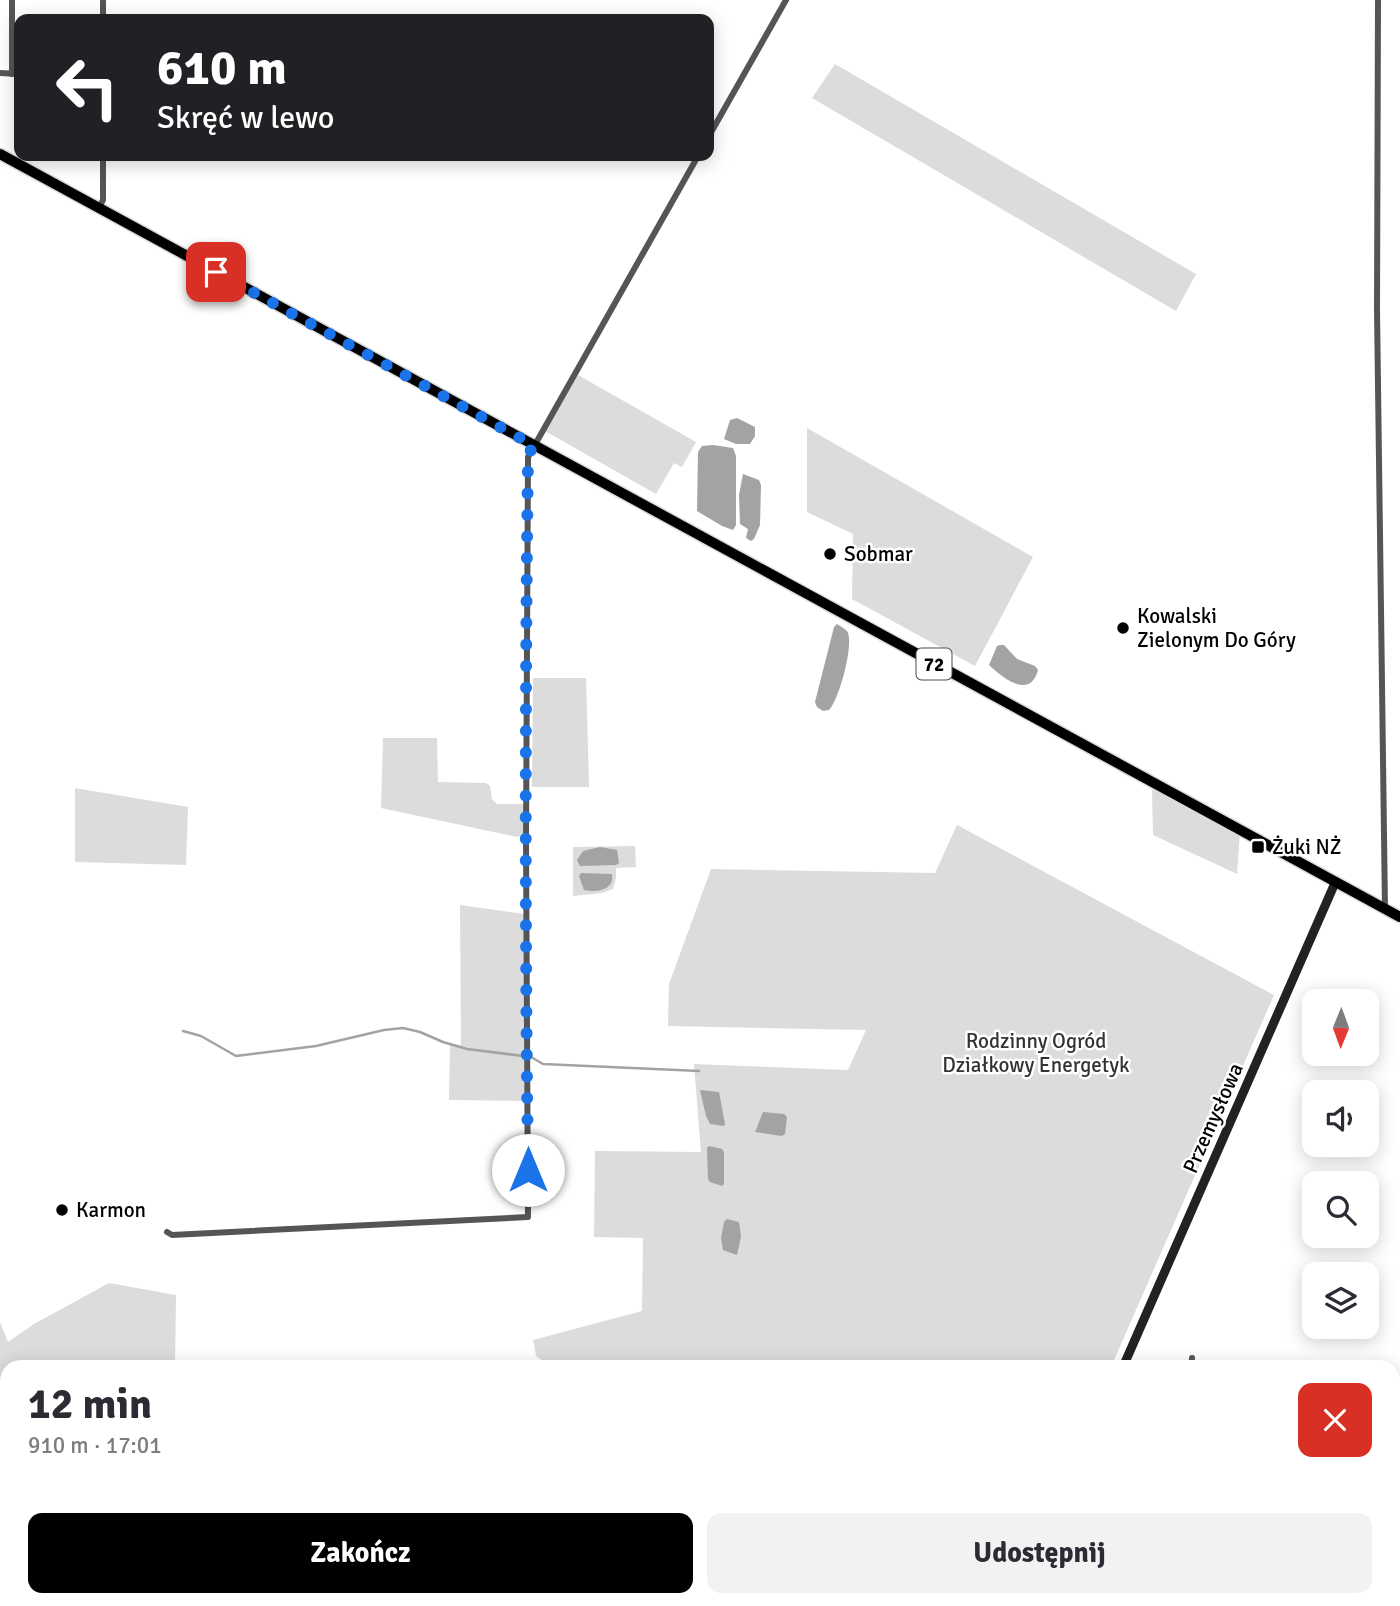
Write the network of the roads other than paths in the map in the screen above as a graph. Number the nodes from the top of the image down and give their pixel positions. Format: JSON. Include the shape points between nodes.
{"nodes":[{"id":1,"x":12,"y":0,"type":"edge"},
{"id":2,"x":786,"y":0,"type":"edge"},
{"id":3,"x":1378,"y":0,"type":"edge"},
{"id":4,"x":14,"y":37,"type":"edge"},
{"id":5,"x":714,"y":127,"type":"edge"},
{"id":6,"x":0,"y":154,"type":"edge"},
{"id":7,"x":103,"y":161,"type":"edge"},
{"id":8,"x":695,"y":161,"type":"edge"},
{"id":9,"x":99,"y":208,"type":"junction"},
{"id":10,"x":533,"y":445,"type":"junction"},
{"id":11,"x":1335,"y":883,"type":"junction"},
{"id":12,"x":1385,"y":909,"type":"junction"},
{"id":13,"x":1400,"y":918,"type":"edge"},
{"id":14,"x":167,"y":1233,"type":"dead end"},
{"id":15,"x":1126,"y":1360,"type":"edge"}],
"edges":[{"from":1,"to":4,"type":"street"},
{"from":2,"to":5,"type":"street"},
{"from":3,"to":12,"type":"street"},
{"from":6,"to":9,"type":"main road","number":"72"},
{"from":7,"to":9,"type":"street"},
{"from":8,"to":10,"type":"street"},
{"from":9,"to":10,"type":"main road","number":"72"},
{"from":10,"to":11,"type":"main road","number":"72"},
{"from":10,"to":14,"type":"street","via":[[528,457],[527,576],[528,1217]]},
{"from":11,"to":12,"type":"main road","number":"72"},
{"from":11,"to":15,"type":"main road","name":"Przemysłowa"},
{"from":12,"to":13,"type":"main road","number":"72"}]}
